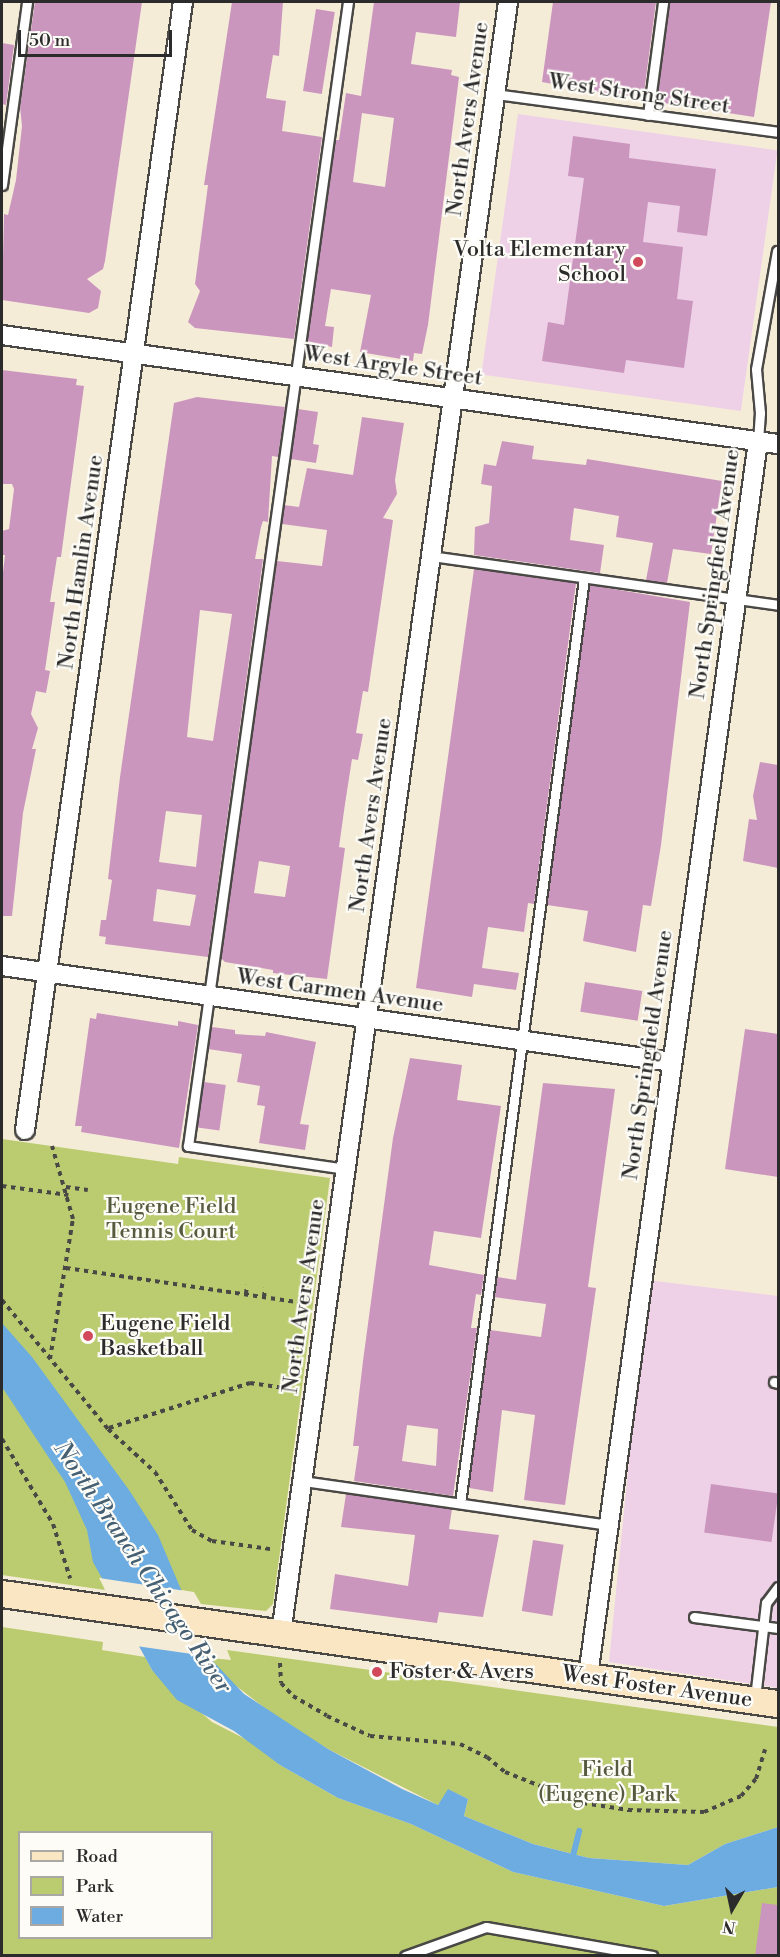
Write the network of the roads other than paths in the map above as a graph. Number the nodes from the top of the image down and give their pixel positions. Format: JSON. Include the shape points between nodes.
{"nodes":[{"id":1,"x":27,"y":2,"type":"edge"},
{"id":2,"x":183,"y":2,"type":"edge"},
{"id":3,"x":348,"y":2,"type":"edge"},
{"id":4,"x":508,"y":2,"type":"edge"},
{"id":5,"x":663,"y":2,"type":"edge"},
{"id":6,"x":495,"y":94,"type":"junction"},
{"id":7,"x":648,"y":115,"type":"junction"},
{"id":8,"x":778,"y":132,"type":"edge"},
{"id":9,"x":2,"y":185,"type":"edge"},
{"id":10,"x":777,"y":251,"type":"dead end"},
{"id":11,"x":2,"y":335,"type":"edge"},
{"id":12,"x":134,"y":354,"type":"junction"},
{"id":13,"x":295,"y":377,"type":"junction"},
{"id":14,"x":453,"y":399,"type":"junction"},
{"id":15,"x":758,"y":441,"type":"junction"},
{"id":16,"x":778,"y":444,"type":"edge"},
{"id":17,"x":431,"y":556,"type":"junction"},
{"id":18,"x":584,"y":578,"type":"junction"},
{"id":19,"x":736,"y":599,"type":"junction"},
{"id":20,"x":778,"y":605,"type":"edge"},
{"id":21,"x":2,"y":966,"type":"edge"},
{"id":22,"x":48,"y":973,"type":"junction"},
{"id":23,"x":209,"y":996,"type":"junction"},
{"id":24,"x":367,"y":1019,"type":"junction"},
{"id":25,"x":520,"y":1040,"type":"junction"},
{"id":26,"x":672,"y":1062,"type":"junction"},
{"id":27,"x":25,"y":1130,"type":"dead end"},
{"id":28,"x":346,"y":1169,"type":"junction"},
{"id":29,"x":303,"y":1481,"type":"junction"},
{"id":30,"x":460,"y":1503,"type":"junction"},
{"id":31,"x":609,"y":1525,"type":"junction"},
{"id":32,"x":778,"y":1587,"type":"edge"},
{"id":33,"x":2,"y":1594,"type":"edge"},
{"id":34,"x":694,"y":1617,"type":"dead end"},
{"id":35,"x":764,"y":1626,"type":"junction"},
{"id":36,"x":778,"y":1628,"type":"edge"},
{"id":37,"x":281,"y":1634,"type":"junction"},
{"id":38,"x":588,"y":1676,"type":"junction"},
{"id":39,"x":767,"y":1702,"type":"edge"},
{"id":40,"x":405,"y":1956,"type":"edge"},
{"id":41,"x":653,"y":1956,"type":"edge"}],
"edges":[{"from":1,"to":9,"type":"lane"},
{"from":2,"to":12,"type":"street","name":"North Hamlin Avenue"},
{"from":3,"to":13,"type":"lane"},
{"from":4,"to":6,"type":"street","name":"North Avers Avenue"},
{"from":5,"to":7,"type":"lane"},
{"from":6,"to":7,"type":"lane","name":"West Strong Street"},
{"from":6,"to":14,"type":"street","name":"North Avers Avenue"},
{"from":7,"to":8,"type":"lane","name":"West Strong Street"},
{"from":10,"to":15,"type":"lane","via":[[756,369]]},
{"from":11,"to":12,"type":"street","name":"West Argyle Street"},
{"from":12,"to":13,"type":"street","name":"West Argyle Street"},
{"from":12,"to":22,"type":"street","name":"North Hamlin Avenue"},
{"from":13,"to":14,"type":"street","name":"West Argyle Street"},
{"from":13,"to":23,"type":"lane"},
{"from":14,"to":15,"type":"street","name":"West Argyle Street"},
{"from":14,"to":17,"type":"street","name":"North Avers Avenue"},
{"from":15,"to":16,"type":"street","name":"West Argyle Street"},
{"from":15,"to":19,"type":"street","name":"North Springfield Avenue"},
{"from":17,"to":18,"type":"lane"},
{"from":17,"to":24,"type":"street","name":"North Avers Avenue"},
{"from":18,"to":19,"type":"lane"},
{"from":18,"to":25,"type":"lane"},
{"from":19,"to":20,"type":"lane"},
{"from":19,"to":26,"type":"street","name":"North Springfield Avenue"},
{"from":21,"to":22,"type":"street","name":"West Carmen Avenue"},
{"from":22,"to":23,"type":"street","name":"West Carmen Avenue"},
{"from":22,"to":27,"type":"street","name":"North Hamlin Avenue"},
{"from":23,"to":24,"type":"street","name":"West Carmen Avenue"},
{"from":23,"to":28,"type":"lane","via":[[188,1146]]},
{"from":24,"to":25,"type":"street","name":"West Carmen Avenue"},
{"from":24,"to":28,"type":"street","name":"North Avers Avenue"},
{"from":25,"to":26,"type":"street","name":"West Carmen Avenue"},
{"from":25,"to":30,"type":"lane"},
{"from":26,"to":31,"type":"street","name":"North Springfield Avenue"},
{"from":28,"to":29,"type":"street","name":"North Avers Avenue"},
{"from":29,"to":30,"type":"lane"},
{"from":29,"to":37,"type":"street","name":"North Avers Avenue"},
{"from":30,"to":31,"type":"lane"},
{"from":31,"to":38,"type":"street","name":"North Springfield Avenue"},
{"from":32,"to":35,"type":"lane","via":[[766,1603]]},
{"from":33,"to":37,"type":"main road","name":"West Foster Avenue"},
{"from":34,"to":35,"type":"lane"},
{"from":35,"to":36,"type":"lane"},
{"from":35,"to":39,"type":"lane"},
{"from":37,"to":38,"type":"main road","name":"West Foster Avenue"},
{"from":38,"to":39,"type":"main road","name":"West Foster Avenue"},
{"from":40,"to":41,"type":"lane","via":[[486,1927]]}]}
